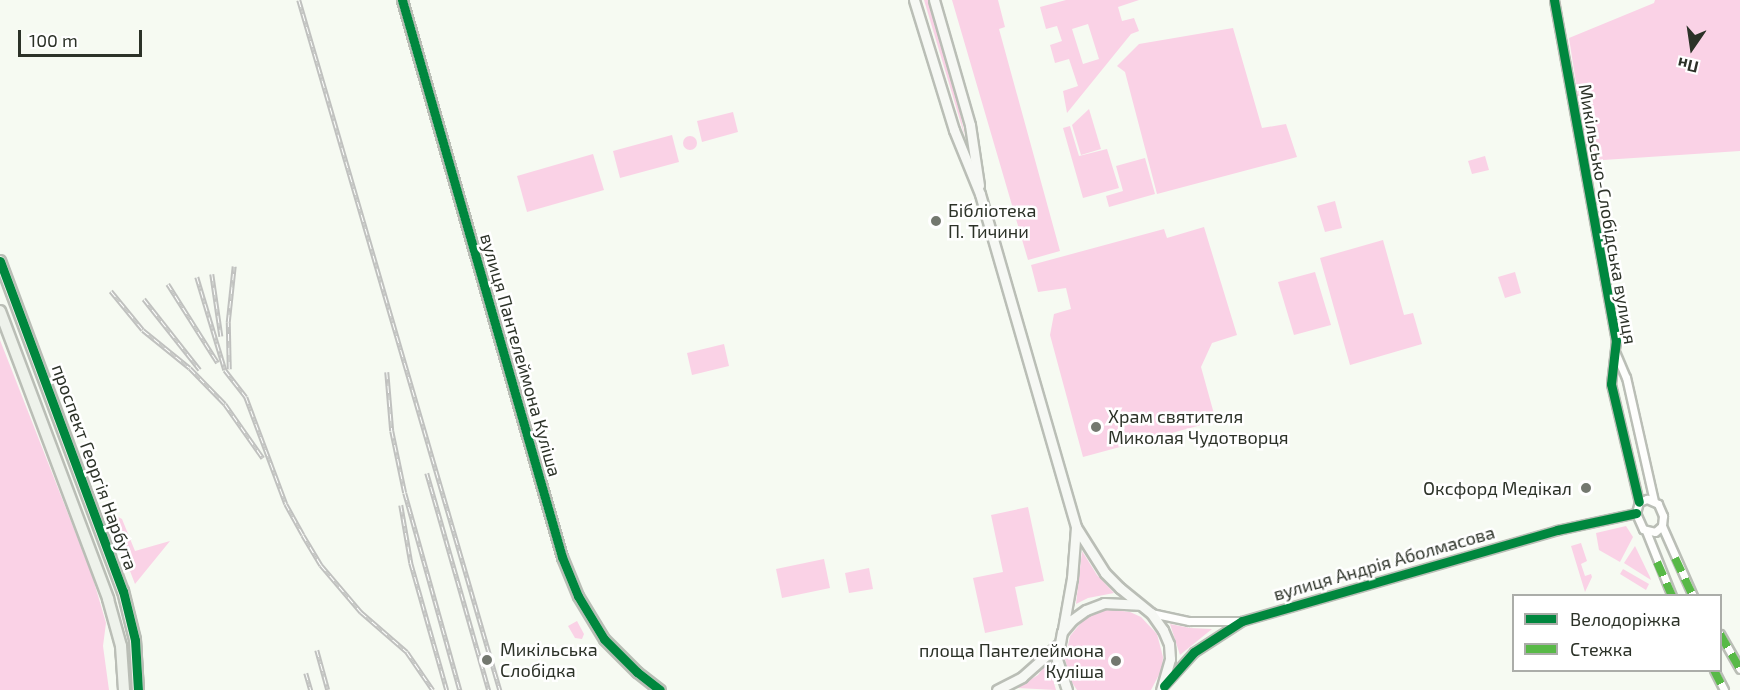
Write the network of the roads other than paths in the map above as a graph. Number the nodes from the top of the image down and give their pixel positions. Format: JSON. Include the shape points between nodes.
{"nodes":[{"id":1,"x":402,"y":0,"type":"edge"},
{"id":2,"x":914,"y":0,"type":"edge"},
{"id":3,"x":934,"y":0,"type":"edge"},
{"id":4,"x":1554,"y":0,"type":"edge"},
{"id":5,"x":980,"y":194,"type":"junction"},
{"id":6,"x":0,"y":261,"type":"edge"},
{"id":7,"x":0,"y":311,"type":"edge"},
{"id":8,"x":1616,"y":354,"type":"junction"},
{"id":9,"x":1654,"y":501,"type":"junction"},
{"id":10,"x":1639,"y":502,"type":"junction"},
{"id":11,"x":1636,"y":513,"type":"junction"},
{"id":12,"x":1662,"y":526,"type":"junction"},
{"id":13,"x":1076,"y":527,"type":"junction"},
{"id":14,"x":1646,"y":531,"type":"junction"},
{"id":15,"x":1671,"y":594,"type":"edge"},
{"id":16,"x":1693,"y":594,"type":"edge"},
{"id":17,"x":1141,"y":605,"type":"junction"},
{"id":18,"x":1151,"y":613,"type":"junction"},
{"id":19,"x":1242,"y":621,"type":"junction"},
{"id":20,"x":1062,"y":632,"type":"junction"},
{"id":21,"x":1722,"y":636,"type":"edge"},
{"id":22,"x":1058,"y":645,"type":"junction"},
{"id":23,"x":1740,"y":669,"type":"edge"},
{"id":24,"x":1714,"y":672,"type":"edge"},
{"id":25,"x":1162,"y":688,"type":"edge"},
{"id":26,"x":124,"y":690,"type":"edge"},
{"id":27,"x":138,"y":690,"type":"edge"},
{"id":28,"x":660,"y":690,"type":"edge"},
{"id":29,"x":997,"y":690,"type":"edge"},
{"id":30,"x":1067,"y":690,"type":"edge"},
{"id":31,"x":1724,"y":690,"type":"edge"}],
"edges":[{"from":1,"to":28,"type":"main road","name":"вулиця Пантелеймона Куліша","via":[[562,557],[578,596],[604,639]]},
{"from":2,"to":5,"type":"main road","via":[[954,130]]},
{"from":3,"to":5,"type":"main road","via":[[970,124]]},
{"from":4,"to":8,"type":"street","name":"Микільсько-Слобідська вулиця"},
{"from":5,"to":13,"type":"main road"},
{"from":6,"to":27,"type":"main road","name":"проспект Георгія Нарбута","via":[[123,591],[135,640]]},
{"from":7,"to":26,"type":"main road","name":"проспект Георгія Нарбута","via":[[108,600],[121,646]]},
{"from":8,"to":9,"type":"street","name":"Микільсько-Слобідська вулиця","via":[[1626,377]]},
{"from":8,"to":10,"type":"street","name":"Микільсько-Слобідська вулиця","via":[[1611,384]]},
{"from":9,"to":10,"type":"street"},
{"from":9,"to":12,"type":"street","via":[[1663,516]]},
{"from":10,"to":11,"type":"street"},
{"from":11,"to":14,"type":"street"},
{"from":11,"to":19,"type":"street","name":"вулиця Андрія Аболмасова","via":[[1557,530]]},
{"from":12,"to":14,"type":"street","via":[[1654,532]]},
{"from":12,"to":16,"type":"street"},
{"from":13,"to":17,"type":"main road","via":[[1105,573]]},
{"from":13,"to":20,"type":"main road"},
{"from":14,"to":15,"type":"street"},
{"from":17,"to":18,"type":"main road"},
{"from":17,"to":20,"type":"main road","via":[[1104,603],[1086,609]]},
{"from":18,"to":19,"type":"street","name":"вулиця Андрія Аболмасова","via":[[1189,621]]},
{"from":18,"to":25,"type":"main road","via":[[1169,644],[1170,659]]},
{"from":19,"to":25,"type":"street","name":"вулиця Андрія Аболмасова","via":[[1194,652]]},
{"from":20,"to":22,"type":"main road"},
{"from":21,"to":23,"type":"street"},
{"from":22,"to":29,"type":"main road","via":[[1022,677]]},
{"from":22,"to":30,"type":"main road","via":[[1058,667]]},
{"from":24,"to":31,"type":"street"}]}
